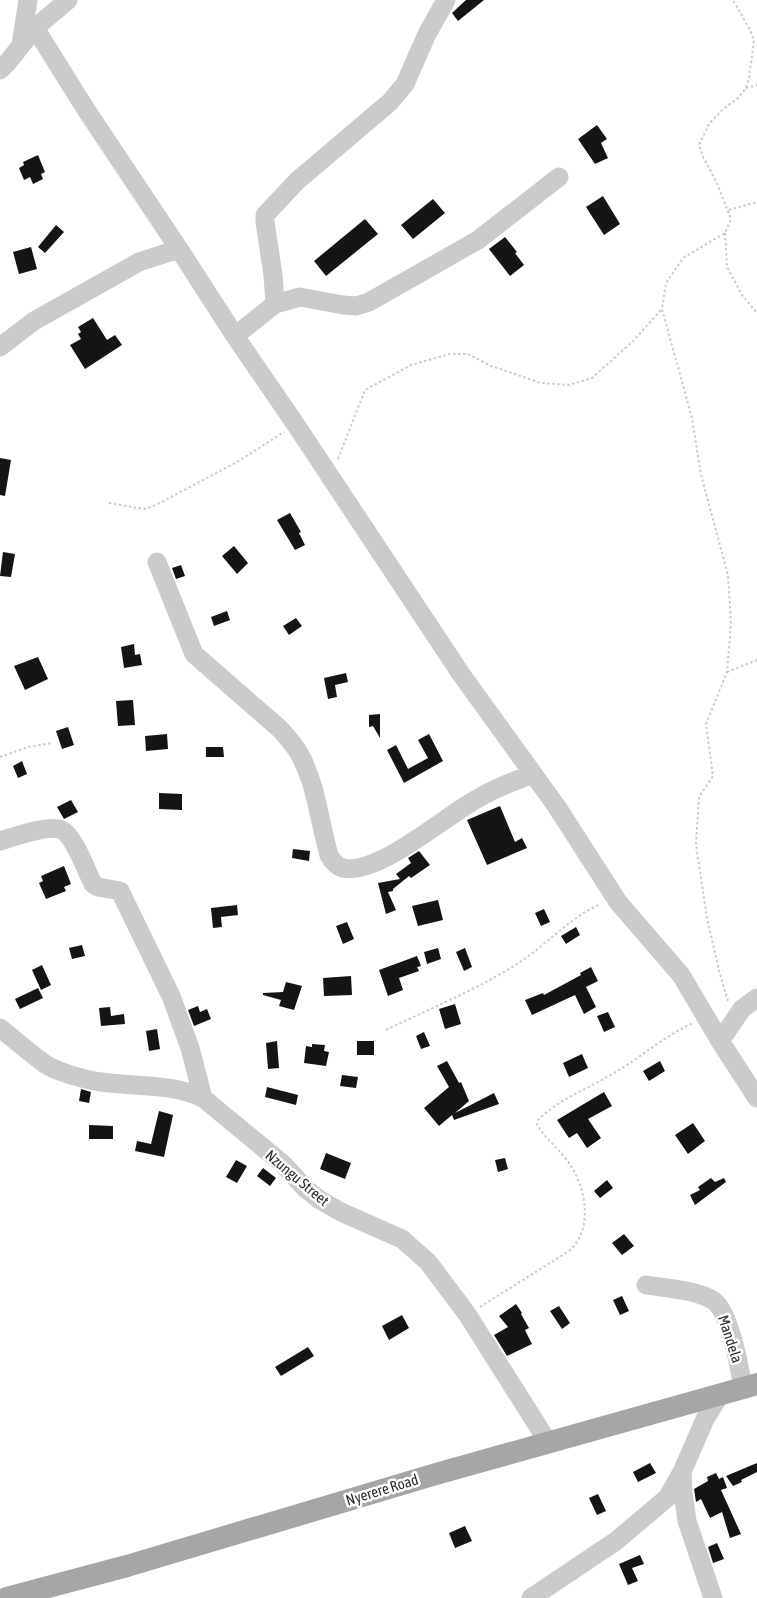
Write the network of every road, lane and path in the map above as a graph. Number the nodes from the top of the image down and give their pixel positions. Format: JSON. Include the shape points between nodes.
{"nodes":[{"id":1,"x":28,"y":0,"type":"edge"},
{"id":2,"x":68,"y":0,"type":"edge"},
{"id":3,"x":446,"y":0,"type":"edge"},
{"id":4,"x":733,"y":0,"type":"edge"},
{"id":5,"x":35,"y":28,"type":"junction"},
{"id":6,"x":20,"y":46,"type":"junction"},
{"id":7,"x":0,"y":70,"type":"edge"},
{"id":8,"x":757,"y":85,"type":"edge"},
{"id":9,"x":746,"y":88,"type":"junction"},
{"id":10,"x":559,"y":177,"type":"dead end"},
{"id":11,"x":757,"y":202,"type":"edge"},
{"id":12,"x":729,"y":210,"type":"junction"},
{"id":13,"x":725,"y":233,"type":"junction"},
{"id":14,"x":179,"y":249,"type":"junction"},
{"id":15,"x":275,"y":304,"type":"junction"},
{"id":16,"x":662,"y":309,"type":"junction"},
{"id":17,"x":757,"y":312,"type":"edge"},
{"id":18,"x":235,"y":336,"type":"junction"},
{"id":19,"x":0,"y":348,"type":"edge"},
{"id":20,"x":296,"y":425,"type":"junction"},
{"id":21,"x":331,"y":477,"type":"junction"},
{"id":22,"x":109,"y":503,"type":"dead end"},
{"id":23,"x":157,"y":562,"type":"dead end"},
{"id":24,"x":757,"y":660,"type":"edge"},
{"id":25,"x":727,"y":672,"type":"junction"},
{"id":26,"x":52,"y":742,"type":"dead end"},
{"id":27,"x":0,"y":757,"type":"edge"},
{"id":28,"x":533,"y":774,"type":"junction"},
{"id":29,"x":0,"y":841,"type":"edge"},
{"id":30,"x":618,"y":902,"type":"junction"},
{"id":31,"x":757,"y":998,"type":"edge"},
{"id":32,"x":706,"y":1017,"type":"junction"},
{"id":33,"x":733,"y":1020,"type":"junction"},
{"id":34,"x":0,"y":1028,"type":"edge"},
{"id":35,"x":386,"y":1030,"type":"dead end"},
{"id":36,"x":720,"y":1041,"type":"junction"},
{"id":37,"x":203,"y":1098,"type":"junction"},
{"id":38,"x":757,"y":1098,"type":"edge"},
{"id":39,"x":646,"y":1285,"type":"dead end"},
{"id":40,"x":467,"y":1314,"type":"junction"},
{"id":41,"x":750,"y":1387,"type":"edge"},
{"id":42,"x":720,"y":1395,"type":"junction"},
{"id":43,"x":548,"y":1442,"type":"junction"},
{"id":44,"x":682,"y":1472,"type":"junction"},
{"id":45,"x":6,"y":1598,"type":"edge"},
{"id":46,"x":531,"y":1598,"type":"edge"},
{"id":47,"x":713,"y":1598,"type":"edge"}],
"edges":[{"from":1,"to":6,"type":"street"},
{"from":2,"to":5,"type":"street"},
{"from":3,"to":15,"type":"street","via":[[405,84],[390,102],[297,181],[265,215]]},
{"from":4,"to":9,"type":"path","via":[[754,41]]},
{"from":5,"to":6,"type":"street"},
{"from":5,"to":14,"type":"street"},
{"from":6,"to":7,"type":"street"},
{"from":8,"to":9,"type":"path"},
{"from":9,"to":12,"type":"path","via":[[709,124],[699,145]]},
{"from":10,"to":15,"type":"street","via":[[478,240],[369,302],[343,305],[300,296]]},
{"from":11,"to":12,"type":"path"},
{"from":12,"to":13,"type":"path","via":[[731,219]]},
{"from":13,"to":16,"type":"path","via":[[683,258],[666,283]]},
{"from":13,"to":17,"type":"path","via":[[727,268],[742,295]]},
{"from":14,"to":18,"type":"street"},
{"from":14,"to":19,"type":"street","via":[[139,262],[105,280],[34,321]]},
{"from":15,"to":18,"type":"street"},
{"from":16,"to":21,"type":"path","via":[[592,378],[568,384],[542,383],[491,366],[468,354],[450,354],[411,365],[364,390]]},
{"from":16,"to":25,"type":"path","via":[[692,418],[701,475],[728,575],[731,624]]},
{"from":18,"to":20,"type":"street"},
{"from":20,"to":21,"type":"street"},
{"from":20,"to":22,"type":"path","via":[[237,462],[156,505],[144,509]]},
{"from":21,"to":28,"type":"street","via":[[461,674]]},
{"from":23,"to":28,"type":"street","via":[[194,654],[280,729],[303,759],[329,855],[341,868],[376,863],[389,857],[478,798]]},
{"from":24,"to":25,"type":"path"},
{"from":25,"to":33,"type":"path","via":[[706,724],[713,776],[699,797],[696,845],[709,926]]},
{"from":26,"to":27,"type":"path"},
{"from":28,"to":30,"type":"street"},
{"from":29,"to":37,"type":"street","via":[[49,828],[61,830],[69,836],[93,884],[120,891],[171,996],[190,1048]]},
{"from":30,"to":32,"type":"street","via":[[680,975]]},
{"from":30,"to":35,"type":"path","via":[[587,910],[522,960]]},
{"from":31,"to":33,"type":"street"},
{"from":32,"to":36,"type":"street"},
{"from":32,"to":40,"type":"path","via":[[678,1030],[608,1077],[561,1102],[538,1120],[537,1125],[568,1161],[581,1186],[585,1211],[579,1239],[569,1251]]},
{"from":33,"to":36,"type":"street"},
{"from":34,"to":37,"type":"street","name":"Nzungu Street","via":[[47,1065],[60,1070],[100,1082],[178,1089]]},
{"from":36,"to":38,"type":"street"},
{"from":37,"to":40,"type":"street","name":"Nzungu Street","via":[[283,1164],[320,1200],[402,1239],[428,1262]]},
{"from":39,"to":41,"type":"street","name":"Mandela","via":[[700,1295],[714,1301],[720,1308]]},
{"from":40,"to":43,"type":"street","name":"Nzungu Street"},
{"from":41,"to":42,"type":"main road","name":"Nyerere Road"},
{"from":42,"to":43,"type":"main road","name":"Nyerere Road"},
{"from":42,"to":44,"type":"street","via":[[705,1419]]},
{"from":43,"to":45,"type":"main road","name":"Nyerere Road","via":[[127,1566]]},
{"from":44,"to":46,"type":"street","via":[[667,1498],[649,1514],[616,1541]]},
{"from":44,"to":47,"type":"street","via":[[687,1521]]}]}
